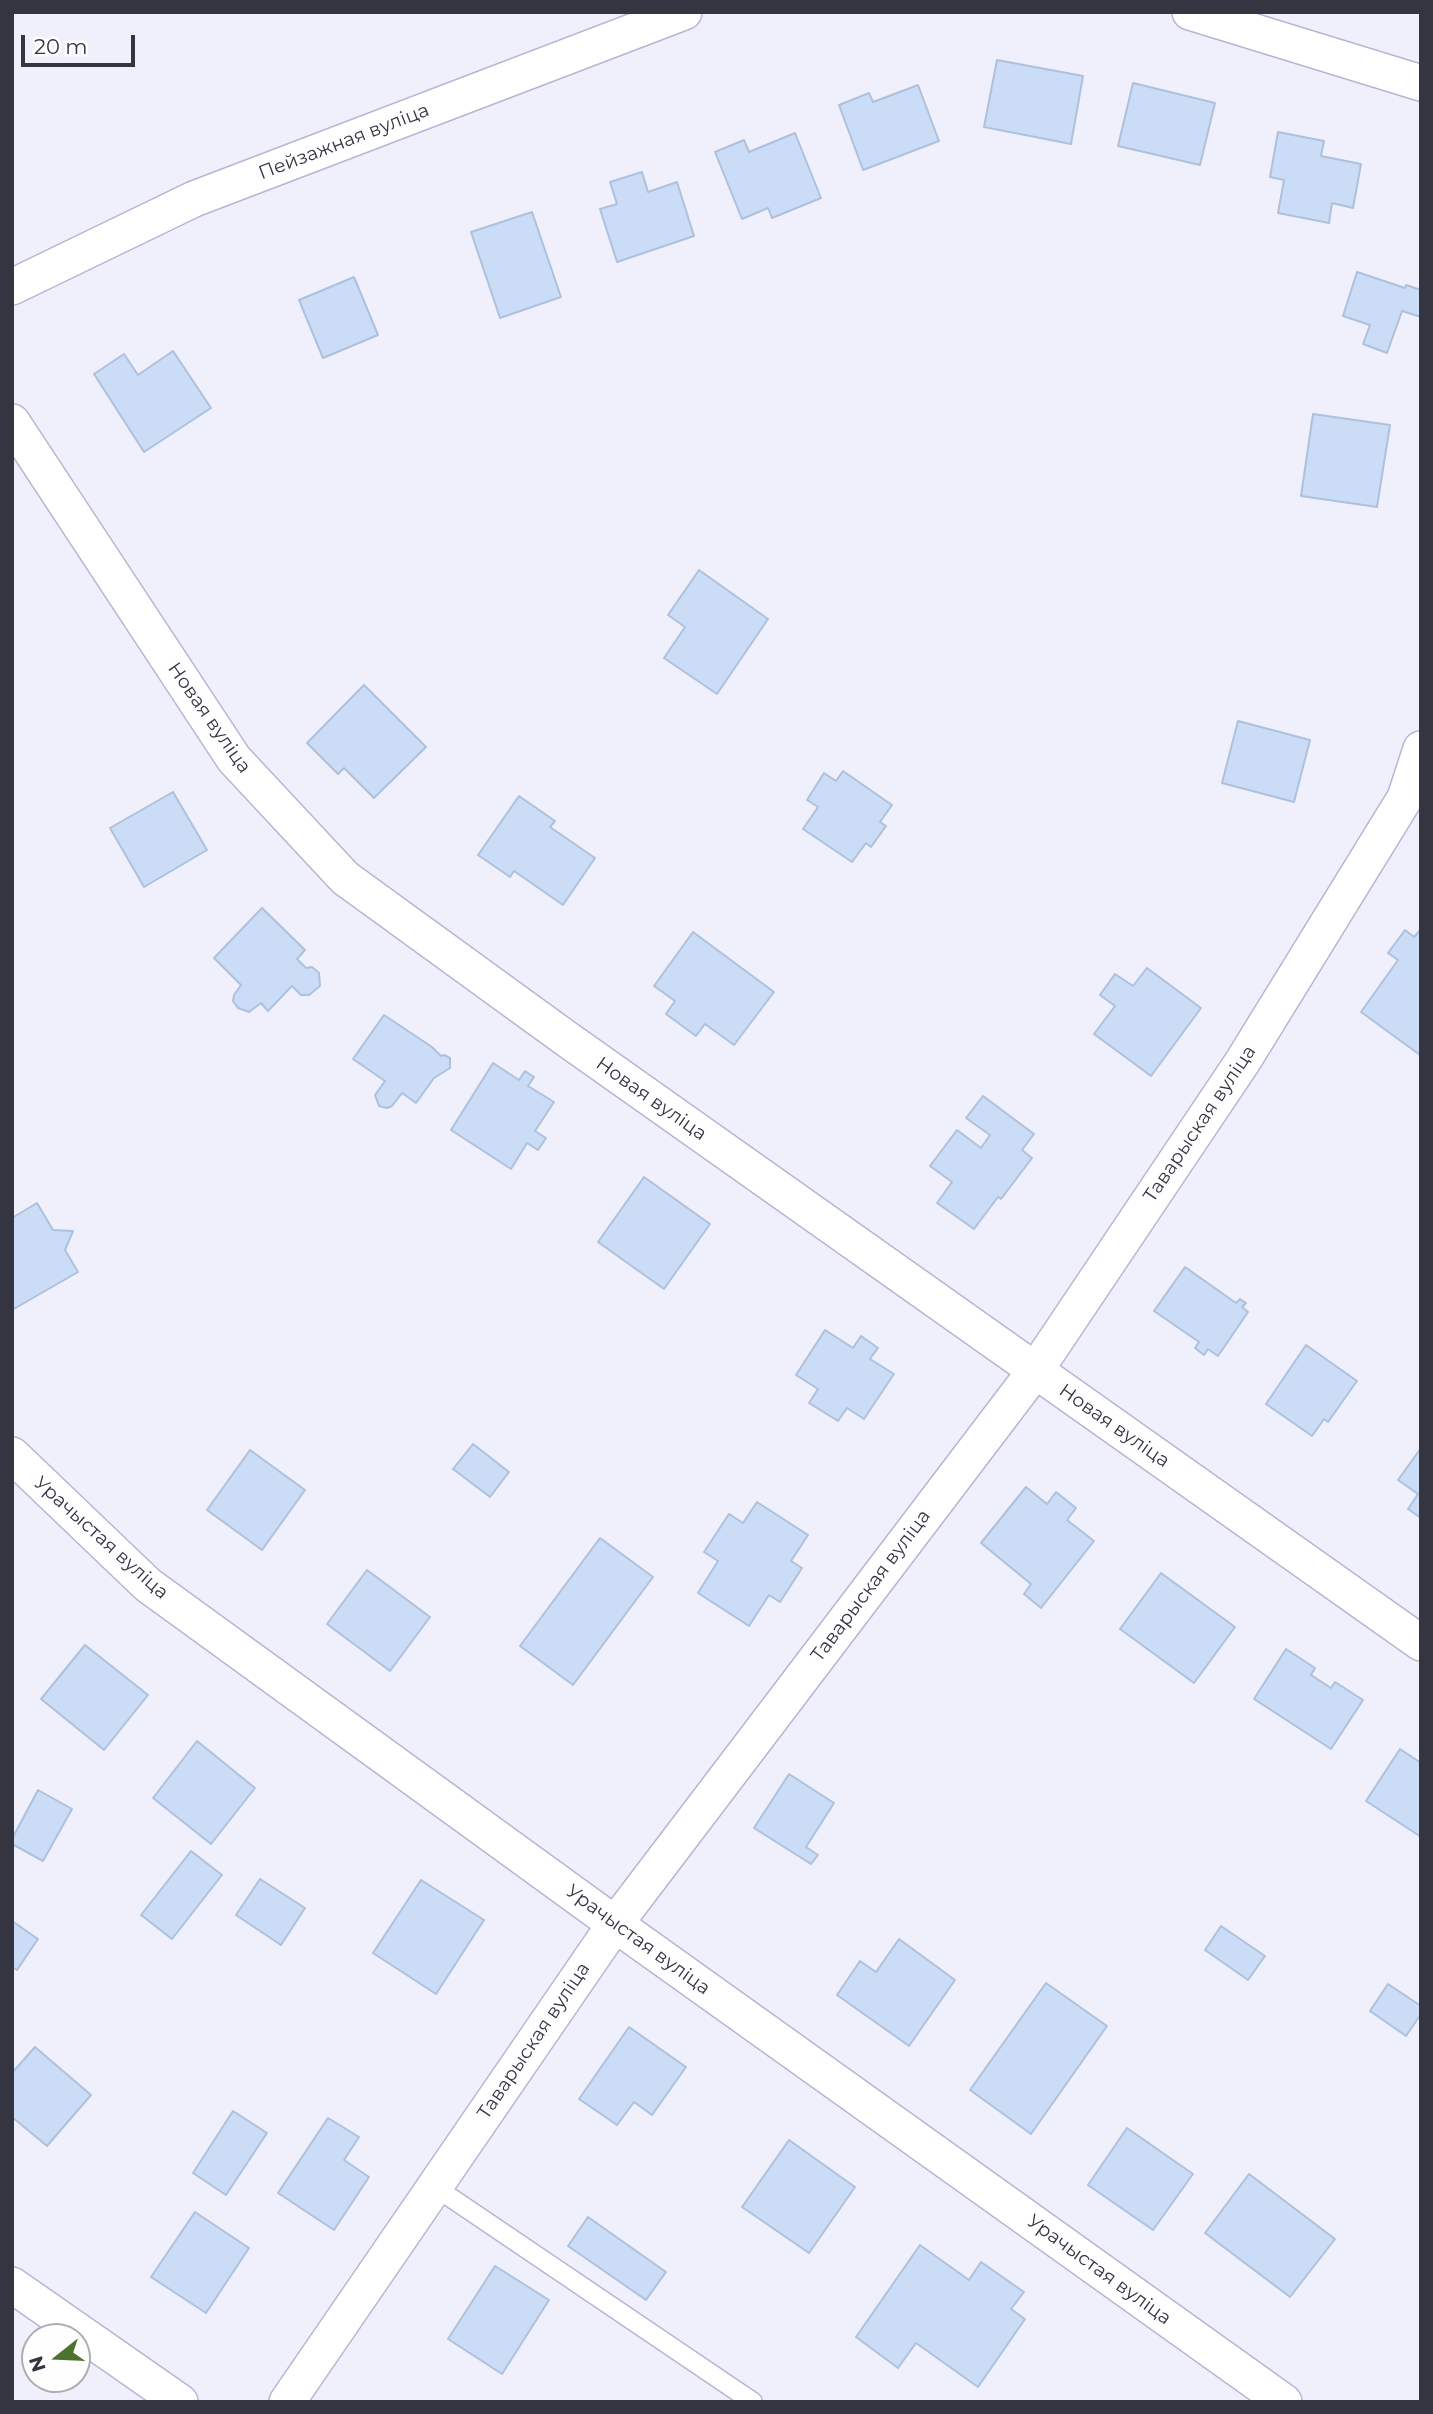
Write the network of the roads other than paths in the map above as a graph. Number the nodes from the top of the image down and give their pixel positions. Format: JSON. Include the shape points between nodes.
{"nodes":[{"id":1,"x":684,"y":12,"type":"edge"},
{"id":2,"x":1190,"y":12,"type":"edge"},
{"id":3,"x":1421,"y":83,"type":"edge"},
{"id":4,"x":12,"y":287,"type":"edge"},
{"id":5,"x":12,"y":422,"type":"edge"},
{"id":6,"x":1421,"y":749,"type":"edge"},
{"id":7,"x":1413,"y":803,"type":"edge"},
{"id":8,"x":1035,"y":1371,"type":"junction"},
{"id":9,"x":12,"y":1455,"type":"edge"},
{"id":10,"x":1421,"y":1643,"type":"edge"},
{"id":11,"x":615,"y":1924,"type":"junction"},
{"id":12,"x":435,"y":2187,"type":"junction"},
{"id":13,"x":12,"y":2285,"type":"edge"},
{"id":14,"x":180,"y":2402,"type":"edge"},
{"id":15,"x":287,"y":2402,"type":"edge"},
{"id":16,"x":753,"y":2402,"type":"edge"},
{"id":17,"x":1284,"y":2402,"type":"edge"}],
"edges":[{"from":1,"to":4,"type":"street","name":"Пейзажная вуліца","via":[[194,199]]},
{"from":2,"to":3,"type":"street"},
{"from":5,"to":8,"type":"street","name":"Новая вуліца","via":[[234,759],[345,878]]},
{"from":6,"to":7,"type":"street","name":"Таварыская вуліца"},
{"from":7,"to":8,"type":"street","name":"Таварыская вуліца"},
{"from":8,"to":10,"type":"street","name":"Новая вуліца"},
{"from":8,"to":11,"type":"street","name":"Таварыская вуліца"},
{"from":9,"to":11,"type":"street","name":"Урачыстая вуліца","via":[[148,1585]]},
{"from":11,"to":12,"type":"street","name":"Таварыская вуліца"},
{"from":11,"to":17,"type":"street","name":"Урачыстая вуліца"},
{"from":12,"to":15,"type":"street","name":"Таварыская вуліца"},
{"from":12,"to":16,"type":"lane"},
{"from":13,"to":14,"type":"street"}]}
